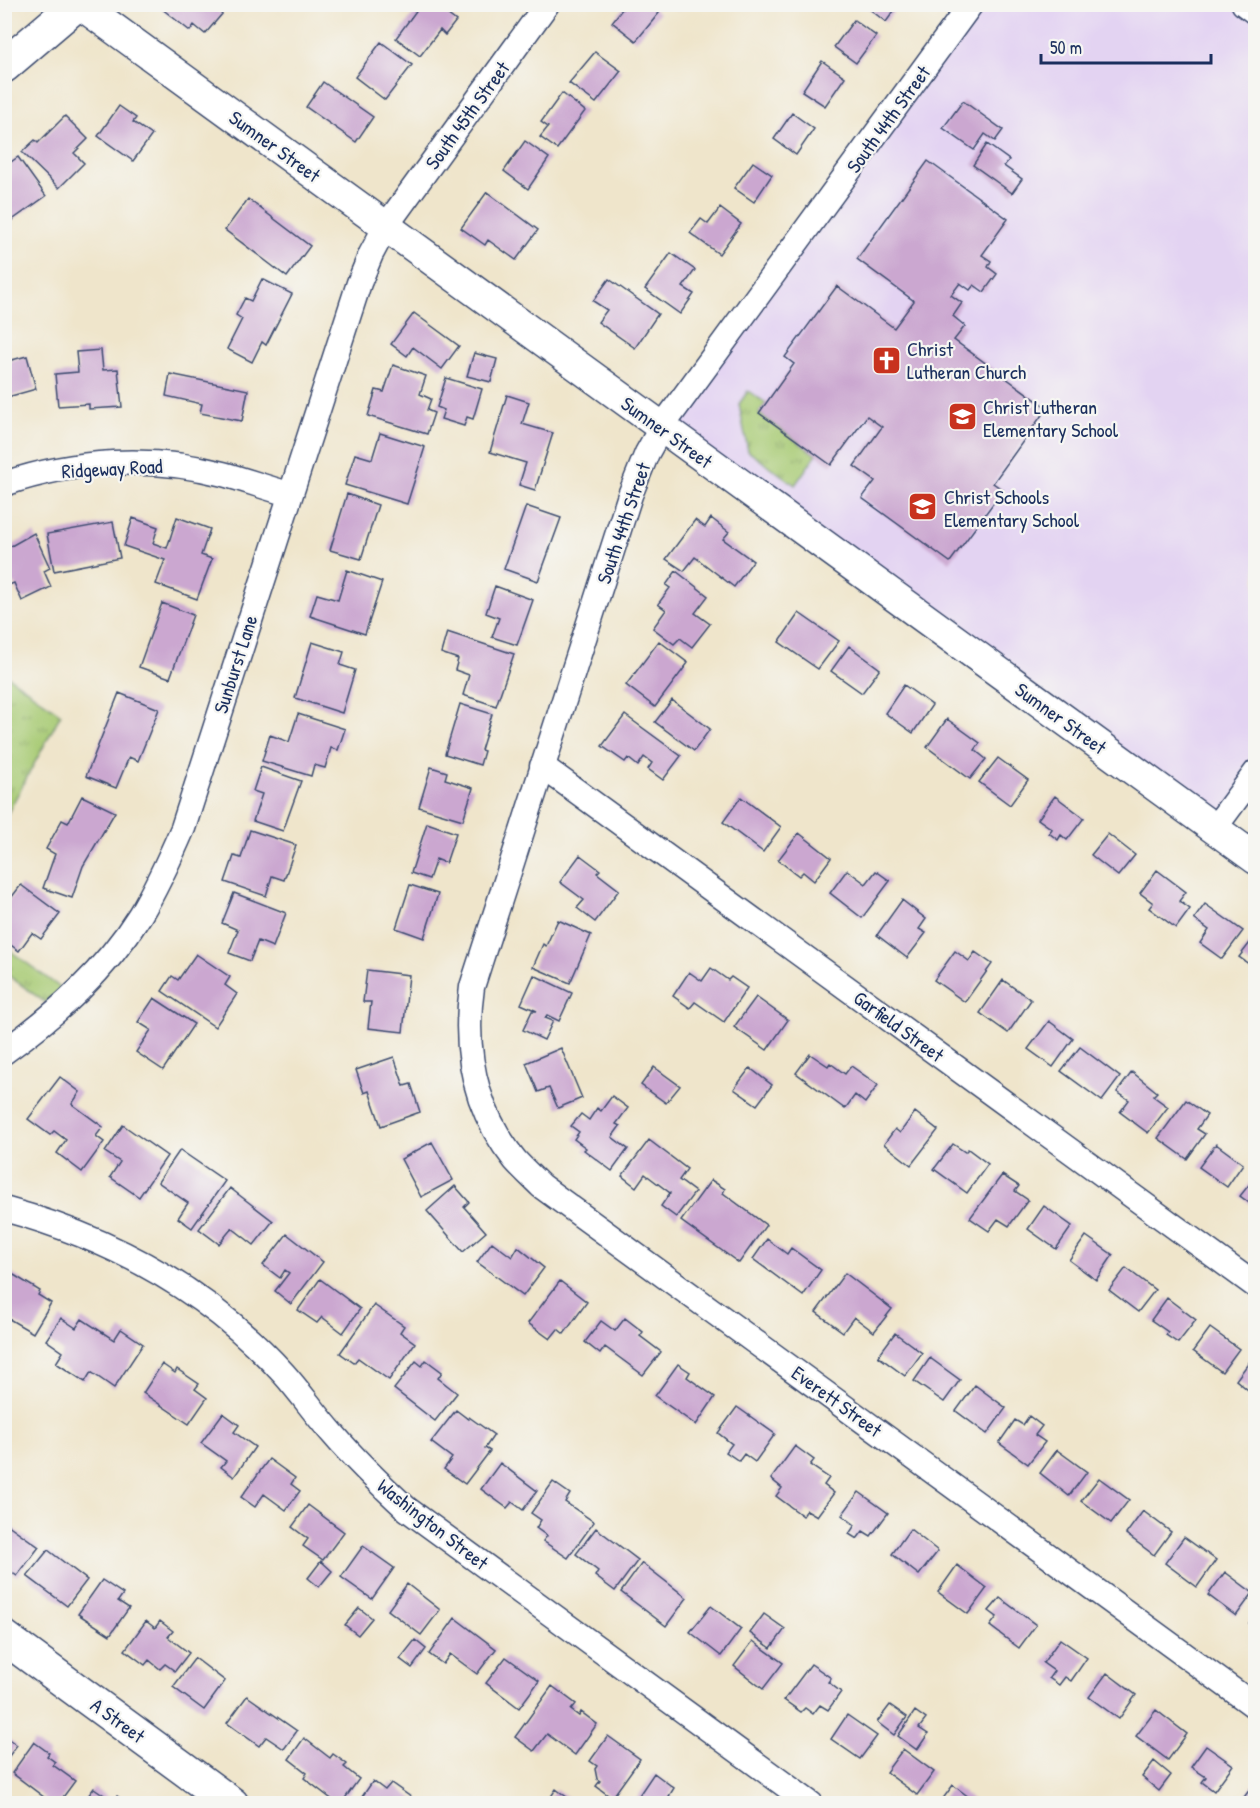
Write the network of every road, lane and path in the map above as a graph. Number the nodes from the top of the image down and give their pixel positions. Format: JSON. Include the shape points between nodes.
{"nodes":[{"id":1,"x":79,"y":4,"type":"edge"},
{"id":2,"x":547,"y":4,"type":"edge"},
{"id":3,"x":971,"y":4,"type":"edge"},
{"id":4,"x":1244,"y":4,"type":"edge"},
{"id":5,"x":1256,"y":13,"type":"edge"},
{"id":6,"x":4,"y":66,"type":"edge"},
{"id":7,"x":386,"y":226,"type":"junction"},
{"id":8,"x":661,"y":428,"type":"junction"},
{"id":9,"x":4,"y":484,"type":"edge"},
{"id":10,"x":289,"y":494,"type":"junction"},
{"id":11,"x":542,"y":766,"type":"junction"},
{"id":12,"x":1256,"y":772,"type":"edge"},
{"id":13,"x":1214,"y":829,"type":"junction"},
{"id":14,"x":1256,"y":860,"type":"edge"},
{"id":15,"x":4,"y":1052,"type":"edge"},
{"id":16,"x":470,"y":1054,"type":"joint"},
{"id":17,"x":4,"y":1209,"type":"edge"},
{"id":18,"x":1256,"y":1286,"type":"edge"},
{"id":19,"x":4,"y":1637,"type":"edge"},
{"id":20,"x":1256,"y":1707,"type":"edge"},
{"id":21,"x":232,"y":1803,"type":"edge"},
{"id":22,"x":811,"y":1803,"type":"edge"}],
"edges":[{"from":1,"to":6,"type":"main road"},
{"from":1,"to":7,"type":"street","name":"Sumner Street"},
{"from":2,"to":7,"type":"street","name":"South 45th Street"},
{"from":3,"to":8,"type":"street","name":"South 44th Street"},
{"from":4,"to":5,"type":"street"},
{"from":7,"to":8,"type":"street","name":"Sumner Street"},
{"from":7,"to":10,"type":"street","name":"Sunburst Lane","via":[[358,283]]},
{"from":8,"to":11,"type":"street","name":"South 44th Street","via":[[630,495]]},
{"from":8,"to":13,"type":"street","name":"Sumner Street"},
{"from":9,"to":10,"type":"street","name":"Ridgeway Road","via":[[47,471],[131,462],[222,474]]},
{"from":10,"to":15,"type":"street","name":"Sunburst Lane","via":[[183,828],[163,873],[110,956],[41,1026]]},
{"from":11,"to":16,"type":"street","name":"South 44th Street","via":[[472,987],[468,1015]]},
{"from":11,"to":18,"type":"street","name":"Garfield Street"},
{"from":12,"to":13,"type":"street"},
{"from":13,"to":14,"type":"street","name":"Sumner Street"},
{"from":16,"to":20,"type":"street","name":"Everett Street","via":[[480,1099],[496,1132],[516,1161],[541,1186]]},
{"from":17,"to":22,"type":"street","name":"Washington Street","via":[[100,1241],[196,1296],[242,1332],[284,1374],[365,1470],[407,1509]]},
{"from":19,"to":21,"type":"main road","name":"A Street"}]}
